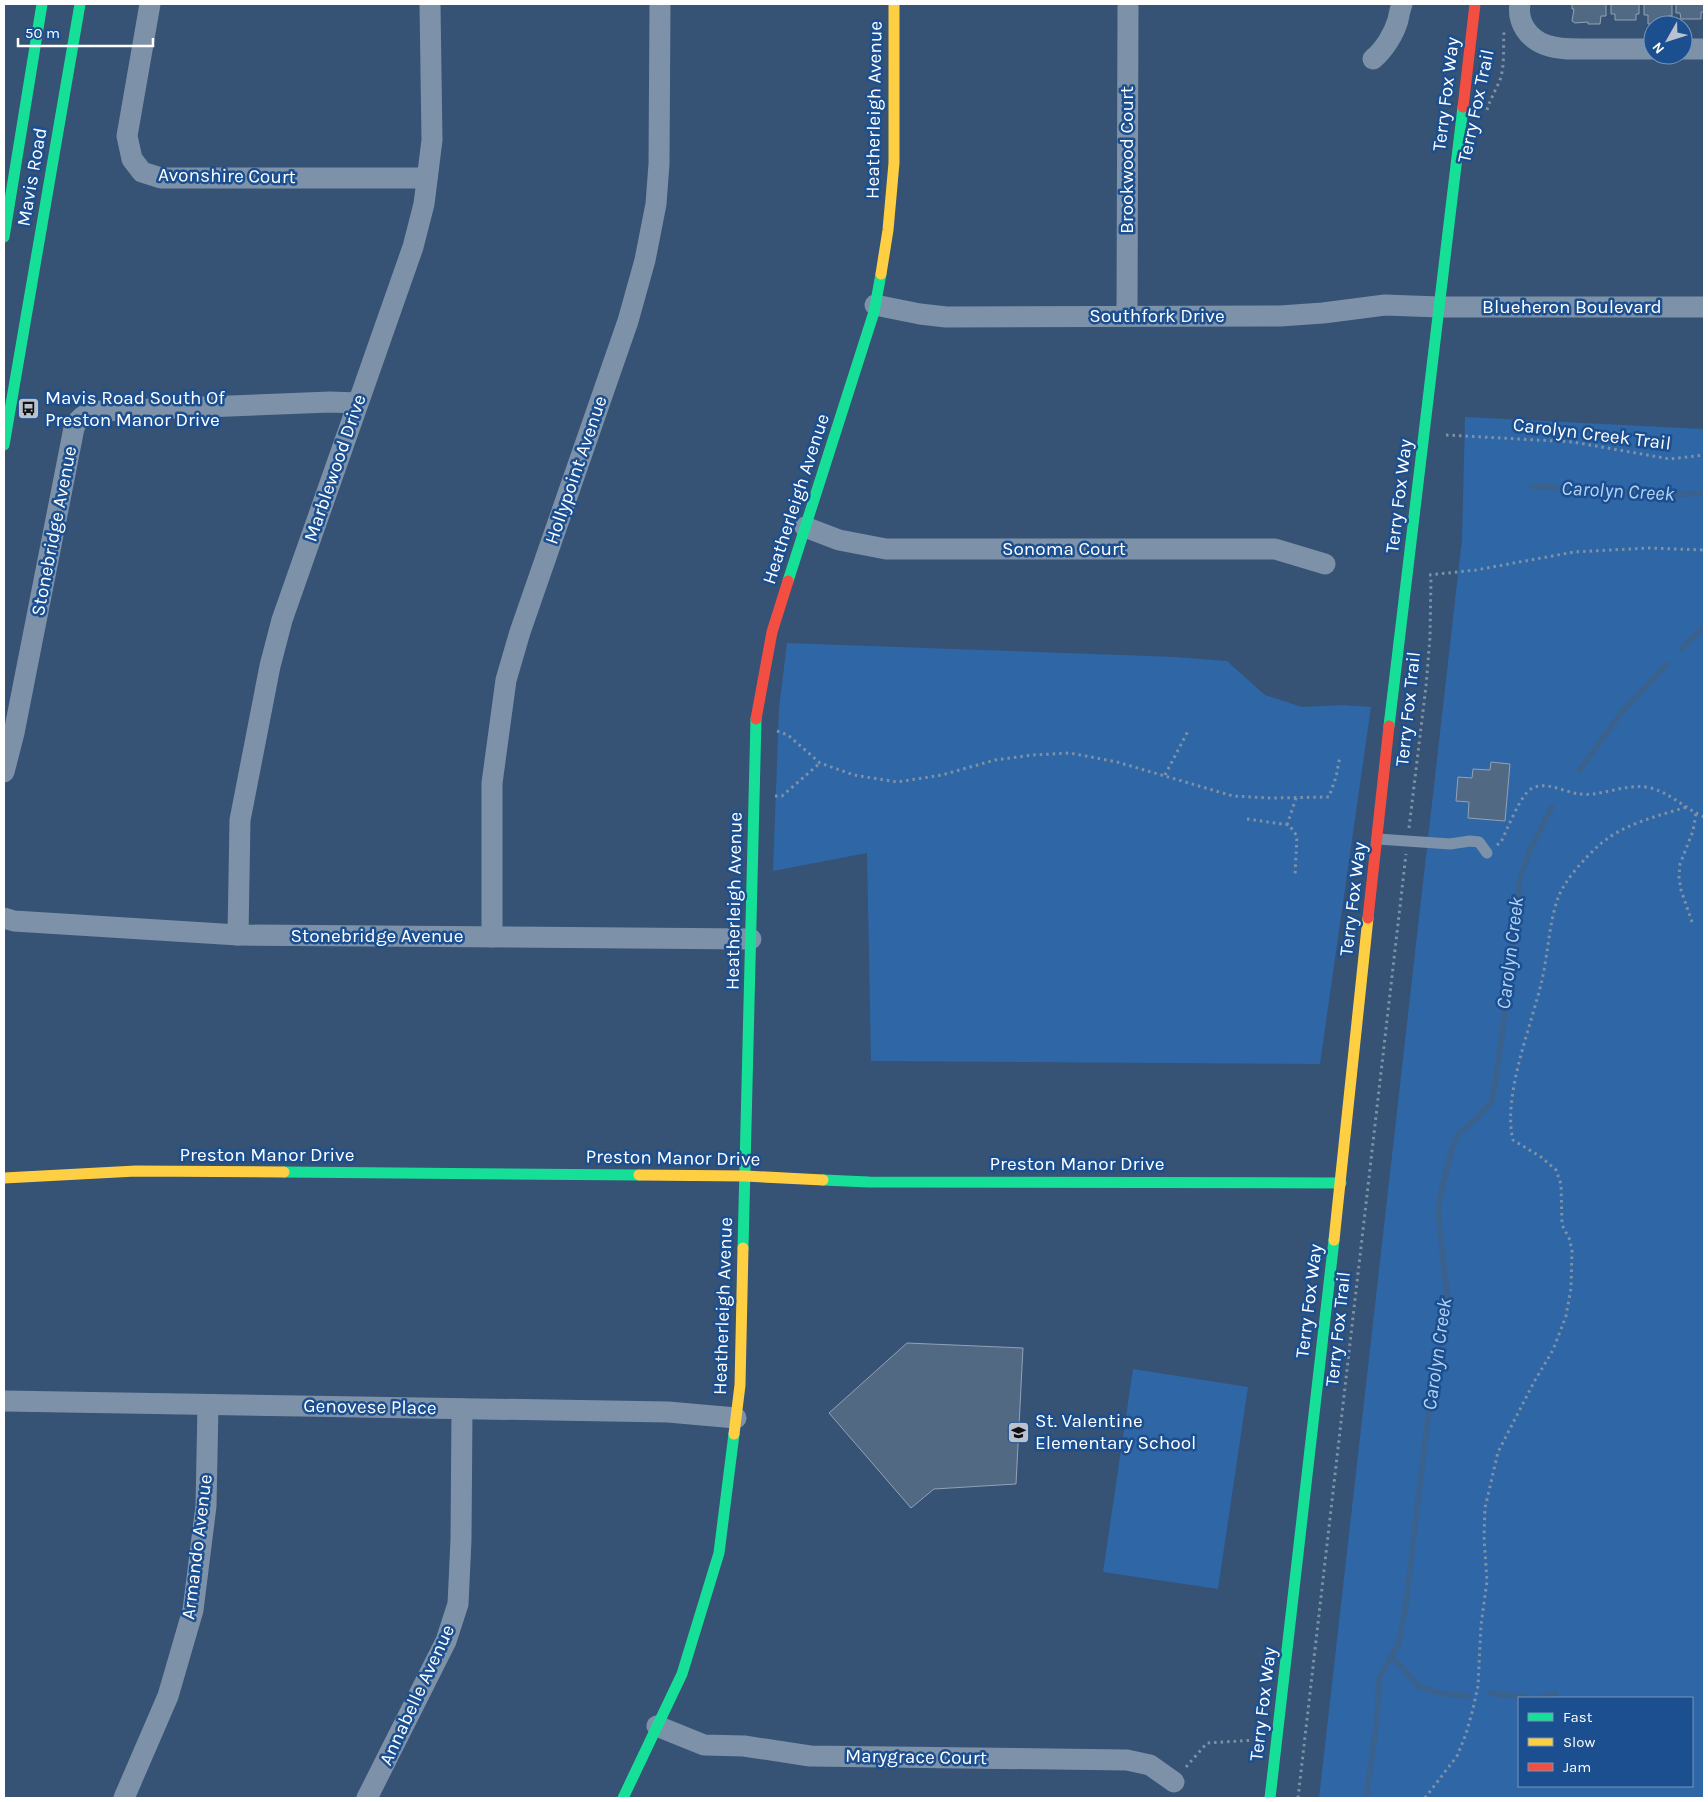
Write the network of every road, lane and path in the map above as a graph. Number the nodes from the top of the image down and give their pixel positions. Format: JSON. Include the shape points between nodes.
{"nodes":[{"id":1,"x":42,"y":4,"type":"edge"},
{"id":2,"x":80,"y":4,"type":"edge"},
{"id":3,"x":150,"y":4,"type":"edge"},
{"id":4,"x":430,"y":4,"type":"edge"},
{"id":5,"x":660,"y":4,"type":"edge"},
{"id":6,"x":894,"y":4,"type":"edge"},
{"id":7,"x":1128,"y":4,"type":"edge"},
{"id":8,"x":1402,"y":4,"type":"edge"},
{"id":9,"x":1475,"y":4,"type":"edge"},
{"id":10,"x":1520,"y":4,"type":"edge"},
{"id":11,"x":1505,"y":26,"type":"dead end"},
{"id":12,"x":1643,"y":49,"type":"edge"},
{"id":13,"x":1373,"y":59,"type":"dead end"},
{"id":14,"x":1486,"y":116,"type":"dead end"},
{"id":15,"x":427,"y":178,"type":"junction"},
{"id":16,"x":4,"y":237,"type":"edge"},
{"id":17,"x":875,"y":305,"type":"junction"},
{"id":18,"x":1439,"y":307,"type":"junction"},
{"id":19,"x":1704,"y":307,"type":"edge"},
{"id":20,"x":1127,"y":316,"type":"junction"},
{"id":21,"x":358,"y":403,"type":"junction"},
{"id":22,"x":1446,"y":434,"type":"dead end"},
{"id":23,"x":4,"y":445,"type":"edge"},
{"id":24,"x":1704,"y":455,"type":"edge"},
{"id":25,"x":805,"y":527,"type":"junction"},
{"id":26,"x":1704,"y":550,"type":"edge"},
{"id":27,"x":1325,"y":564,"type":"dead end"},
{"id":28,"x":1408,"y":573,"type":"junction"},
{"id":29,"x":1430,"y":596,"type":"dead end"},
{"id":30,"x":756,"y":724,"type":"junction"},
{"id":31,"x":1188,"y":731,"type":"dead end"},
{"id":32,"x":1340,"y":756,"type":"dead end"},
{"id":33,"x":820,"y":763,"type":"junction"},
{"id":34,"x":4,"y":772,"type":"edge"},
{"id":35,"x":1165,"y":775,"type":"junction"},
{"id":36,"x":754,"y":797,"type":"junction"},
{"id":37,"x":1296,"y":798,"type":"junction"},
{"id":38,"x":1687,"y":807,"type":"junction"},
{"id":39,"x":1696,"y":813,"type":"junction"},
{"id":40,"x":1704,"y":816,"type":"edge"},
{"id":41,"x":1247,"y":819,"type":"dead end"},
{"id":42,"x":1287,"y":825,"type":"junction"},
{"id":43,"x":1409,"y":826,"type":"dead end"},
{"id":44,"x":1378,"y":839,"type":"junction"},
{"id":45,"x":1487,"y":853,"type":"joint"},
{"id":46,"x":1405,"y":863,"type":"dead end"},
{"id":47,"x":1295,"y":875,"type":"dead end"},
{"id":48,"x":4,"y":918,"type":"edge"},
{"id":49,"x":1692,"y":922,"type":"dead end"},
{"id":50,"x":238,"y":935,"type":"junction"},
{"id":51,"x":492,"y":937,"type":"junction"},
{"id":52,"x":751,"y":939,"type":"junction"},
{"id":53,"x":745,"y":1176,"type":"junction"},
{"id":54,"x":4,"y":1178,"type":"edge"},
{"id":55,"x":1341,"y":1183,"type":"junction"},
{"id":56,"x":4,"y":1401,"type":"edge"},
{"id":57,"x":208,"y":1405,"type":"junction"},
{"id":58,"x":462,"y":1409,"type":"junction"},
{"id":59,"x":736,"y":1418,"type":"junction"},
{"id":60,"x":657,"y":1726,"type":"junction"},
{"id":61,"x":1276,"y":1738,"type":"junction"},
{"id":62,"x":1174,"y":1782,"type":"joint"},
{"id":63,"x":124,"y":1798,"type":"edge"},
{"id":64,"x":367,"y":1798,"type":"edge"},
{"id":65,"x":623,"y":1798,"type":"edge"},
{"id":66,"x":1270,"y":1798,"type":"edge"},
{"id":67,"x":1298,"y":1798,"type":"edge"},
{"id":68,"x":1425,"y":1798,"type":"edge"}],
"edges":[{"from":1,"to":16,"type":"street","name":"Mavis Road"},
{"from":2,"to":23,"type":"street","name":"Mavis Road"},
{"from":3,"to":15,"type":"street","name":"Avonshire Court","via":[[127,136],[132,159],[142,172],[161,178]]},
{"from":4,"to":15,"type":"street","name":"Marblewood Drive","via":[[432,140]]},
{"from":5,"to":51,"type":"street","name":"Hollypoint Avenue","via":[[659,164],[656,204],[645,260],[628,321],[506,680],[492,783]]},
{"from":6,"to":17,"type":"street","name":"Heatherleigh Avenue","via":[[894,164],[888,230]]},
{"from":7,"to":20,"type":"street","name":"Brookwood Court"},
{"from":8,"to":13,"type":"street","via":[[1393,32]]},
{"from":9,"to":18,"type":"street","name":"Terry Fox Way"},
{"from":10,"to":12,"type":"street","via":[[1520,21],[1524,29],[1544,45]]},
{"from":11,"to":14,"type":"path","name":"Terry Fox Trail","via":[[1500,81]]},
{"from":15,"to":21,"type":"street","name":"Marblewood Drive","via":[[413,247]]},
{"from":17,"to":20,"type":"street","name":"Southfork Drive","via":[[946,318]]},
{"from":17,"to":25,"type":"street","name":"Heatherleigh Avenue"},
{"from":18,"to":19,"type":"street","name":"Blueheron Boulevard"},
{"from":18,"to":20,"type":"street","name":"Southfork Drive","via":[[1385,305],[1280,316]]},
{"from":18,"to":28,"type":"street","name":"Terry Fox Way"},
{"from":21,"to":34,"type":"street","name":"Stonebridge Avenue","via":[[101,411],[85,413],[78,419]]},
{"from":21,"to":50,"type":"street","name":"Marblewood Drive","via":[[282,620],[270,666],[240,820]]},
{"from":22,"to":24,"type":"path","name":"Carolyn Creek Trail","via":[[1573,442],[1670,459]]},
{"from":25,"to":27,"type":"street","name":"Sonoma Court","via":[[839,540],[886,550],[1275,549]]},
{"from":25,"to":30,"type":"street","name":"Heatherleigh Avenue","via":[[772,632]]},
{"from":26,"to":28,"type":"path","via":[[1648,548],[1574,552],[1476,570],[1431,575]]},
{"from":28,"to":44,"type":"street","name":"Terry Fox Way"},
{"from":29,"to":43,"type":"path","name":"Terry Fox Trail","via":[[1426,686]]},
{"from":30,"to":33,"type":"path","via":[[788,735]]},
{"from":30,"to":36,"type":"street","name":"Heatherleigh Avenue"},
{"from":31,"to":35,"type":"path"},
{"from":32,"to":37,"type":"path","via":[[1329,797]]},
{"from":33,"to":35,"type":"path","via":[[854,775],[897,782],[942,775],[995,760],[1070,753]]},
{"from":33,"to":36,"type":"path","via":[[782,796]]},
{"from":35,"to":37,"type":"path","via":[[1233,796]]},
{"from":36,"to":52,"type":"street","name":"Heatherleigh Avenue"},
{"from":37,"to":42,"type":"path"},
{"from":38,"to":39,"type":"path"},
{"from":38,"to":45,"type":"path","via":[[1666,793],[1647,787],[1580,794],[1537,785],[1528,790],[1501,842]]},
{"from":38,"to":68,"type":"path","via":[[1632,825],[1597,846],[1566,883],[1554,913],[1541,983],[1511,1101],[1511,1130],[1513,1140],[1556,1170],[1561,1184],[1562,1225],[1572,1250],[1572,1288],[1553,1350],[1498,1452],[1484,1508],[1487,1581],[1480,1625],[1478,1686],[1457,1756]]},
{"from":39,"to":40,"type":"path"},
{"from":39,"to":49,"type":"path","via":[[1679,877]]},
{"from":41,"to":42,"type":"path"},
{"from":42,"to":47,"type":"path","via":[[1297,836]]},
{"from":44,"to":45,"type":"lane","via":[[1450,844],[1479,842]]},
{"from":44,"to":55,"type":"street","name":"Terry Fox Way"},
{"from":46,"to":67,"type":"path","name":"Terry Fox Trail"},
{"from":48,"to":50,"type":"street","name":"Stonebridge Avenue"},
{"from":50,"to":51,"type":"street","name":"Stonebridge Avenue"},
{"from":51,"to":52,"type":"street","name":"Stonebridge Avenue"},
{"from":52,"to":53,"type":"street","name":"Heatherleigh Avenue"},
{"from":53,"to":54,"type":"street","name":"Preston Manor Drive","via":[[136,1171]]},
{"from":53,"to":55,"type":"street","name":"Preston Manor Drive","via":[[869,1182]]},
{"from":53,"to":59,"type":"street","name":"Heatherleigh Avenue","via":[[740,1385]]},
{"from":55,"to":61,"type":"street","name":"Terry Fox Way"},
{"from":56,"to":57,"type":"street","name":"Genovese Place"},
{"from":57,"to":58,"type":"street","name":"Genovese Place"},
{"from":57,"to":63,"type":"street","name":"Armando Avenue","via":[[206,1506],[193,1610],[168,1696]]},
{"from":58,"to":59,"type":"street","name":"Genovese Place","via":[[668,1412]]},
{"from":58,"to":64,"type":"street","name":"Annabelle Avenue","via":[[458,1604],[446,1641]]},
{"from":59,"to":60,"type":"street","name":"Heatherleigh Avenue","via":[[719,1553],[682,1674]]},
{"from":60,"to":62,"type":"street","name":"Marygrace Court","via":[[704,1745],[744,1746],[810,1756],[1127,1760],[1150,1765]]},
{"from":60,"to":65,"type":"street","name":"Heatherleigh Avenue"},
{"from":61,"to":62,"type":"path","via":[[1206,1743]]},
{"from":61,"to":66,"type":"street","name":"Terry Fox Way"}]}
